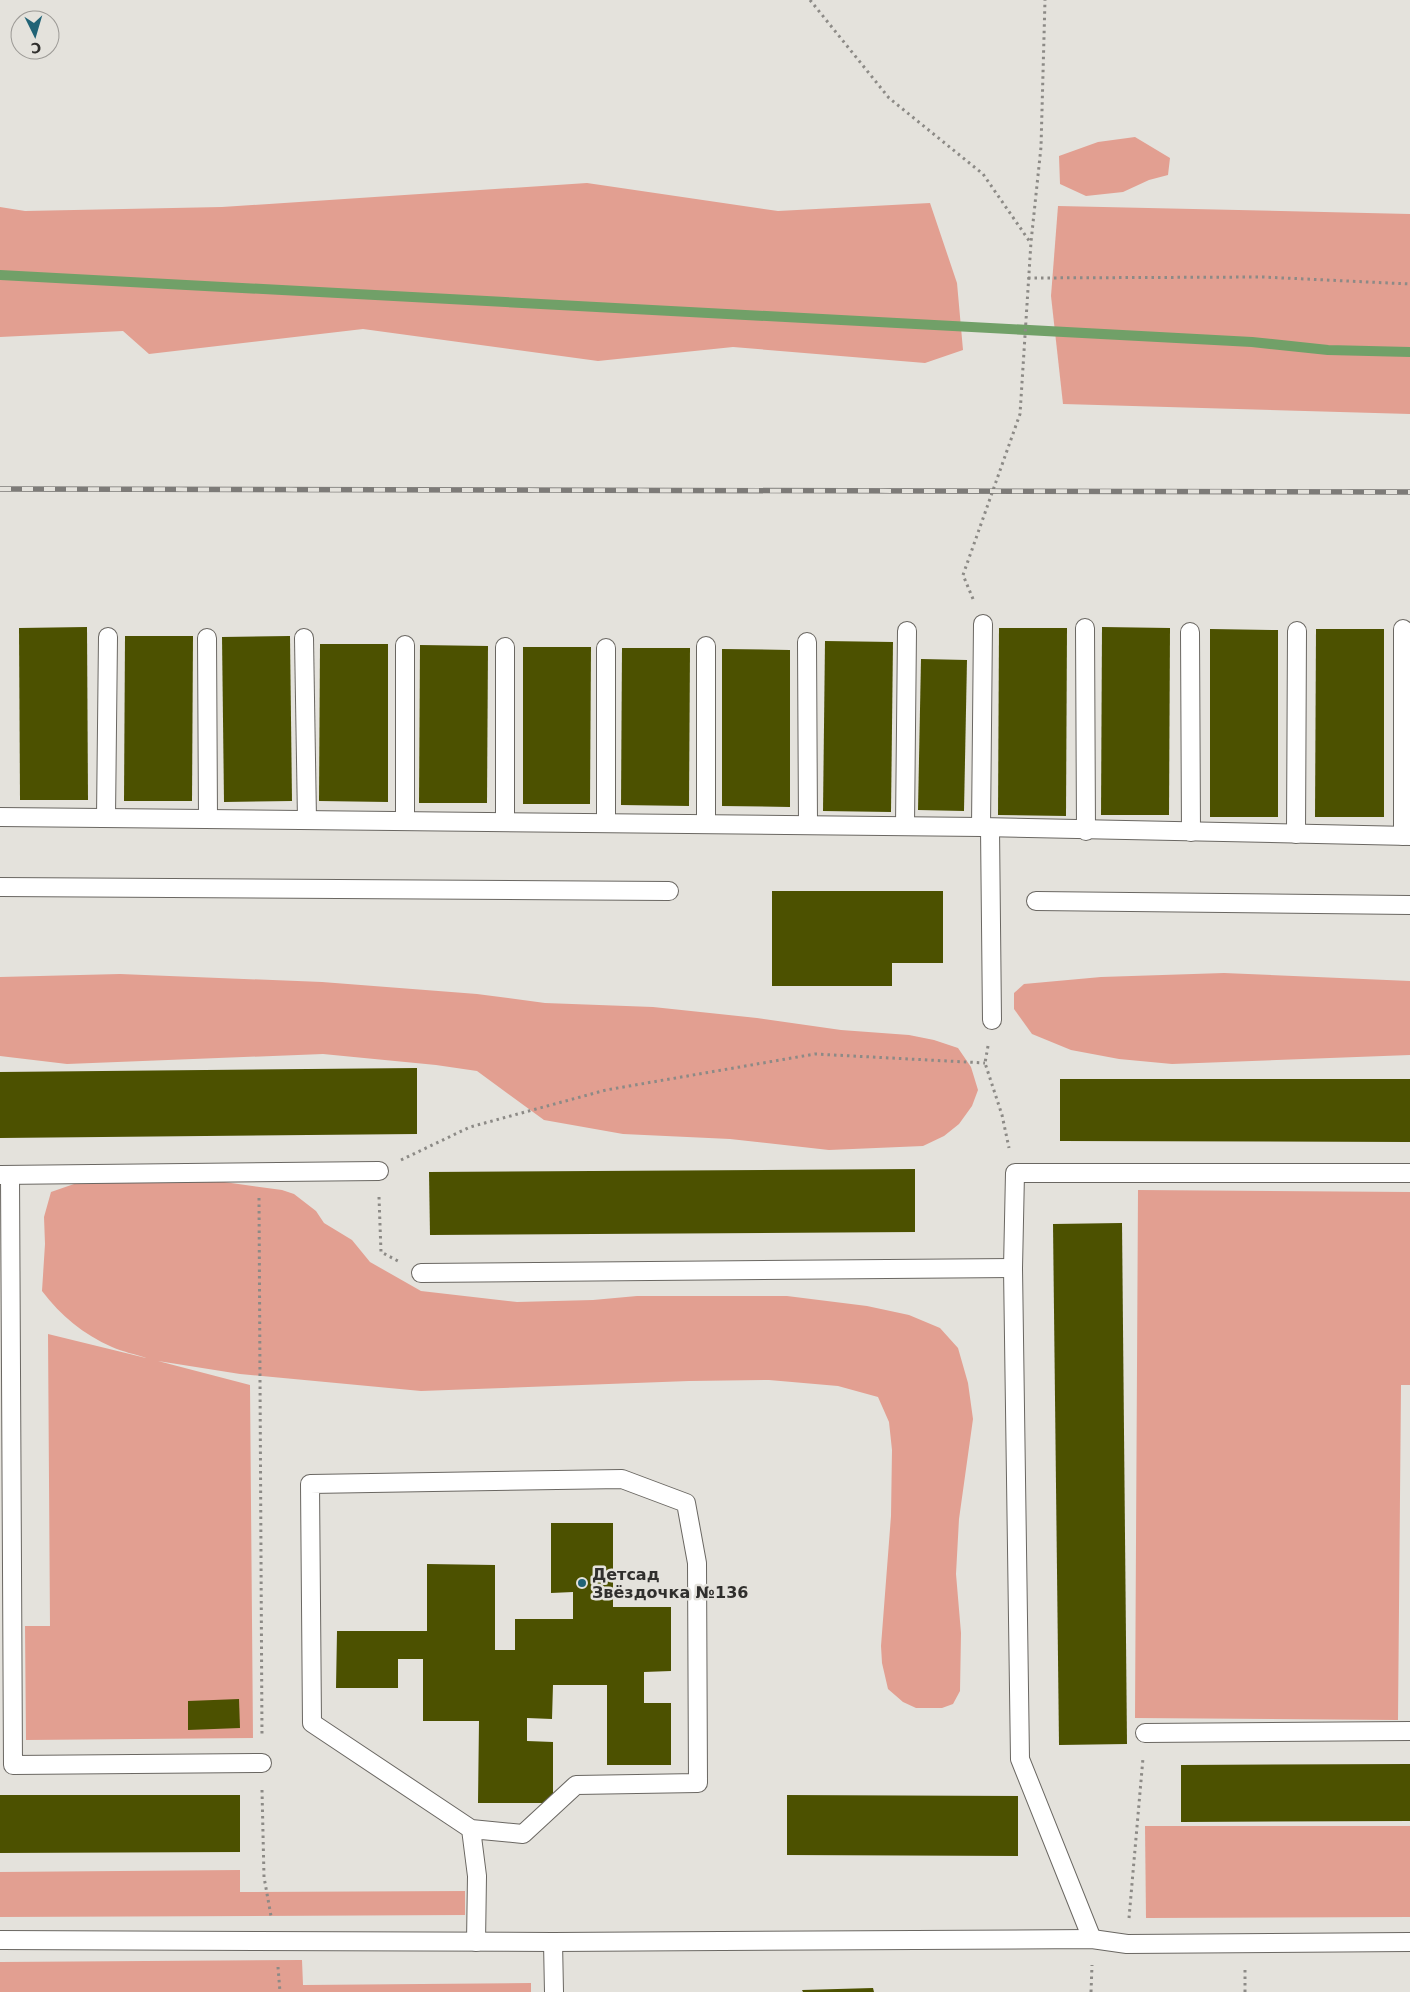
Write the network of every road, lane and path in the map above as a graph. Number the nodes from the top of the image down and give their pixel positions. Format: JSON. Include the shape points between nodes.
{"nodes":[{"id":1,"x":810,"y":0,"type":"edge"},
{"id":2,"x":1045,"y":0,"type":"edge"},
{"id":3,"x":1031,"y":242,"type":"junction"},
{"id":4,"x":1028,"y":278,"type":"junction"},
{"id":5,"x":1410,"y":284,"type":"edge"},
{"id":6,"x":963,"y":575,"type":"dead end"},
{"id":7,"x":983,"y":624,"type":"dead end"},
{"id":8,"x":1085,"y":628,"type":"dead end"},
{"id":9,"x":1402,"y":629,"type":"dead end"},
{"id":10,"x":907,"y":631,"type":"dead end"},
{"id":11,"x":1298,"y":631,"type":"dead end"},
{"id":12,"x":1190,"y":632,"type":"dead end"},
{"id":13,"x":108,"y":636,"type":"dead end"},
{"id":14,"x":207,"y":638,"type":"dead end"},
{"id":15,"x":304,"y":638,"type":"dead end"},
{"id":16,"x":807,"y":642,"type":"dead end"},
{"id":17,"x":405,"y":645,"type":"dead end"},
{"id":18,"x":706,"y":646,"type":"dead end"},
{"id":19,"x":505,"y":647,"type":"dead end"},
{"id":20,"x":606,"y":648,"type":"dead end"},
{"id":21,"x":0,"y":817,"type":"edge"},
{"id":22,"x":106,"y":817,"type":"junction"},
{"id":23,"x":208,"y":818,"type":"junction"},
{"id":24,"x":307,"y":820,"type":"junction"},
{"id":25,"x":405,"y":821,"type":"junction"},
{"id":26,"x":505,"y":822,"type":"junction"},
{"id":27,"x":606,"y":823,"type":"junction"},
{"id":28,"x":706,"y":824,"type":"junction"},
{"id":29,"x":808,"y":825,"type":"junction"},
{"id":30,"x":905,"y":826,"type":"junction"},
{"id":31,"x":986,"y":827,"type":"junction"},
{"id":32,"x":1086,"y":831,"type":"junction"},
{"id":33,"x":1191,"y":832,"type":"junction"},
{"id":34,"x":1296,"y":834,"type":"junction"},
{"id":35,"x":1406,"y":836,"type":"edge"},
{"id":36,"x":0,"y":887,"type":"edge"},
{"id":37,"x":669,"y":891,"type":"dead end"},
{"id":38,"x":1036,"y":902,"type":"dead end"},
{"id":39,"x":1410,"y":905,"type":"edge"},
{"id":40,"x":992,"y":1020,"type":"joint"},
{"id":41,"x":985,"y":1063,"type":"junction"},
{"id":42,"x":379,"y":1171,"type":"junction"},
{"id":43,"x":259,"y":1172,"type":"junction"},
{"id":44,"x":1015,"y":1173,"type":"junction"},
{"id":45,"x":1410,"y":1173,"type":"edge"},
{"id":46,"x":5,"y":1175,"type":"edge"},
{"id":47,"x":1013,"y":1268,"type":"junction"},
{"id":48,"x":421,"y":1273,"type":"joint"},
{"id":49,"x":1410,"y":1731,"type":"edge"},
{"id":50,"x":1144,"y":1733,"type":"joint"},
{"id":51,"x":262,"y":1763,"type":"junction"},
{"id":52,"x":471,"y":1829,"type":"junction"},
{"id":53,"x":1092,"y":1939,"type":"junction"},
{"id":54,"x":0,"y":1940,"type":"edge"},
{"id":55,"x":276,"y":1942,"type":"junction"},
{"id":56,"x":476,"y":1942,"type":"junction"},
{"id":57,"x":553,"y":1942,"type":"junction"},
{"id":58,"x":1410,"y":1942,"type":"edge"},
{"id":59,"x":1127,"y":1944,"type":"junction"},
{"id":60,"x":280,"y":1992,"type":"edge"},
{"id":61,"x":554,"y":1992,"type":"edge"}],
"edges":[{"from":1,"to":3,"type":"path","via":[[889,98],[983,174]]},
{"from":2,"to":3,"type":"path","via":[[1041,147]]},
{"from":3,"to":4,"type":"path"},
{"from":4,"to":5,"type":"path","via":[[1263,277]]},
{"from":4,"to":6,"type":"path","via":[[1020,414]]},
{"from":7,"to":31,"type":"lane"},
{"from":8,"to":32,"type":"lane"},
{"from":9,"to":35,"type":"lane"},
{"from":10,"to":30,"type":"lane"},
{"from":11,"to":34,"type":"lane"},
{"from":12,"to":33,"type":"lane"},
{"from":13,"to":22,"type":"lane"},
{"from":14,"to":23,"type":"lane"},
{"from":15,"to":24,"type":"lane"},
{"from":16,"to":29,"type":"lane"},
{"from":17,"to":25,"type":"lane"},
{"from":18,"to":28,"type":"lane"},
{"from":19,"to":26,"type":"lane"},
{"from":20,"to":27,"type":"lane"},
{"from":21,"to":22,"type":"lane"},
{"from":22,"to":23,"type":"lane"},
{"from":23,"to":24,"type":"lane"},
{"from":24,"to":25,"type":"lane"},
{"from":25,"to":26,"type":"lane"},
{"from":26,"to":27,"type":"lane"},
{"from":27,"to":28,"type":"lane"},
{"from":28,"to":29,"type":"lane"},
{"from":29,"to":30,"type":"lane"},
{"from":30,"to":31,"type":"lane"},
{"from":31,"to":32,"type":"lane"},
{"from":31,"to":40,"type":"lane"},
{"from":32,"to":33,"type":"lane"},
{"from":33,"to":34,"type":"lane"},
{"from":34,"to":35,"type":"lane"},
{"from":36,"to":37,"type":"lane"},
{"from":38,"to":39,"type":"lane"},
{"from":40,"to":41,"type":"path"},
{"from":41,"to":42,"type":"path","via":[[815,1054],[606,1090],[470,1127]]},
{"from":41,"to":44,"type":"path","via":[[1002,1115]]},
{"from":42,"to":43,"type":"lane"},
{"from":42,"to":48,"type":"path","via":[[381,1252]]},
{"from":43,"to":46,"type":"lane"},
{"from":43,"to":51,"type":"path"},
{"from":44,"to":45,"type":"lane"},
{"from":44,"to":47,"type":"lane"},
{"from":46,"to":51,"type":"lane","via":[[13,1765]]},
{"from":47,"to":48,"type":"lane"},
{"from":47,"to":53,"type":"lane","via":[[1020,1759]]},
{"from":49,"to":50,"type":"lane"},
{"from":50,"to":59,"type":"path"},
{"from":51,"to":55,"type":"path","via":[[264,1877]]},
{"from":52,"to":52,"type":"lane","via":[[312,1723],[310,1484],[622,1479],[686,1503],[697,1563],[698,1782],[576,1785],[523,1834]]},
{"from":52,"to":56,"type":"lane","via":[[477,1876]]},
{"from":53,"to":57,"type":"lane"},
{"from":53,"to":59,"type":"lane"},
{"from":54,"to":55,"type":"lane"},
{"from":55,"to":56,"type":"lane"},
{"from":55,"to":60,"type":"path"},
{"from":56,"to":57,"type":"lane"},
{"from":57,"to":61,"type":"lane"},
{"from":58,"to":59,"type":"lane"}]}
